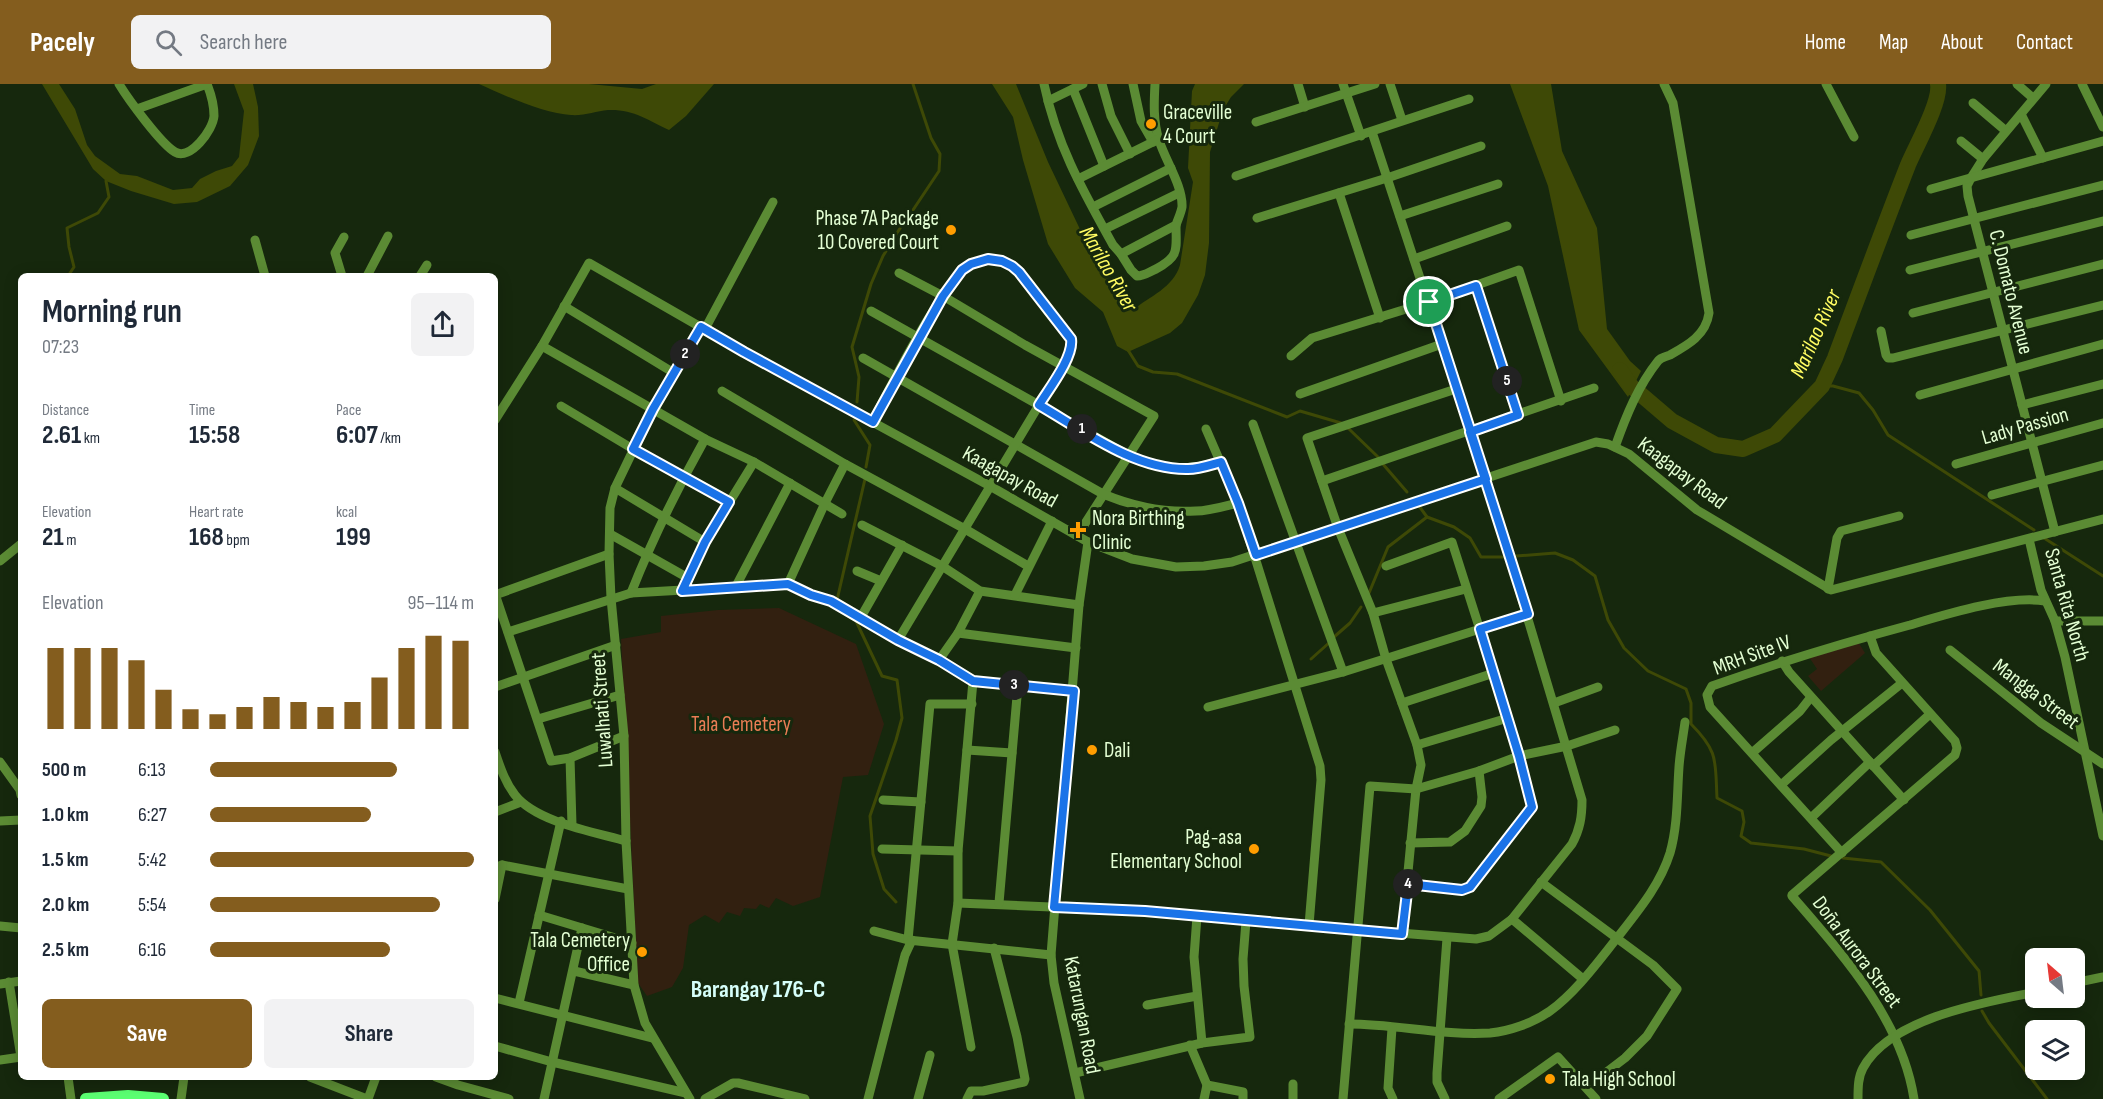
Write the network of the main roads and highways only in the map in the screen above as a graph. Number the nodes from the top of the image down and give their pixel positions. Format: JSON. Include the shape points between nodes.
{"nodes":[{"id":1,"x":86,"y":1099,"type":"edge"},
{"id":2,"x":163,"y":1099,"type":"edge"}],
"edges":[{"from":1,"to":2,"type":"main road"}]}
